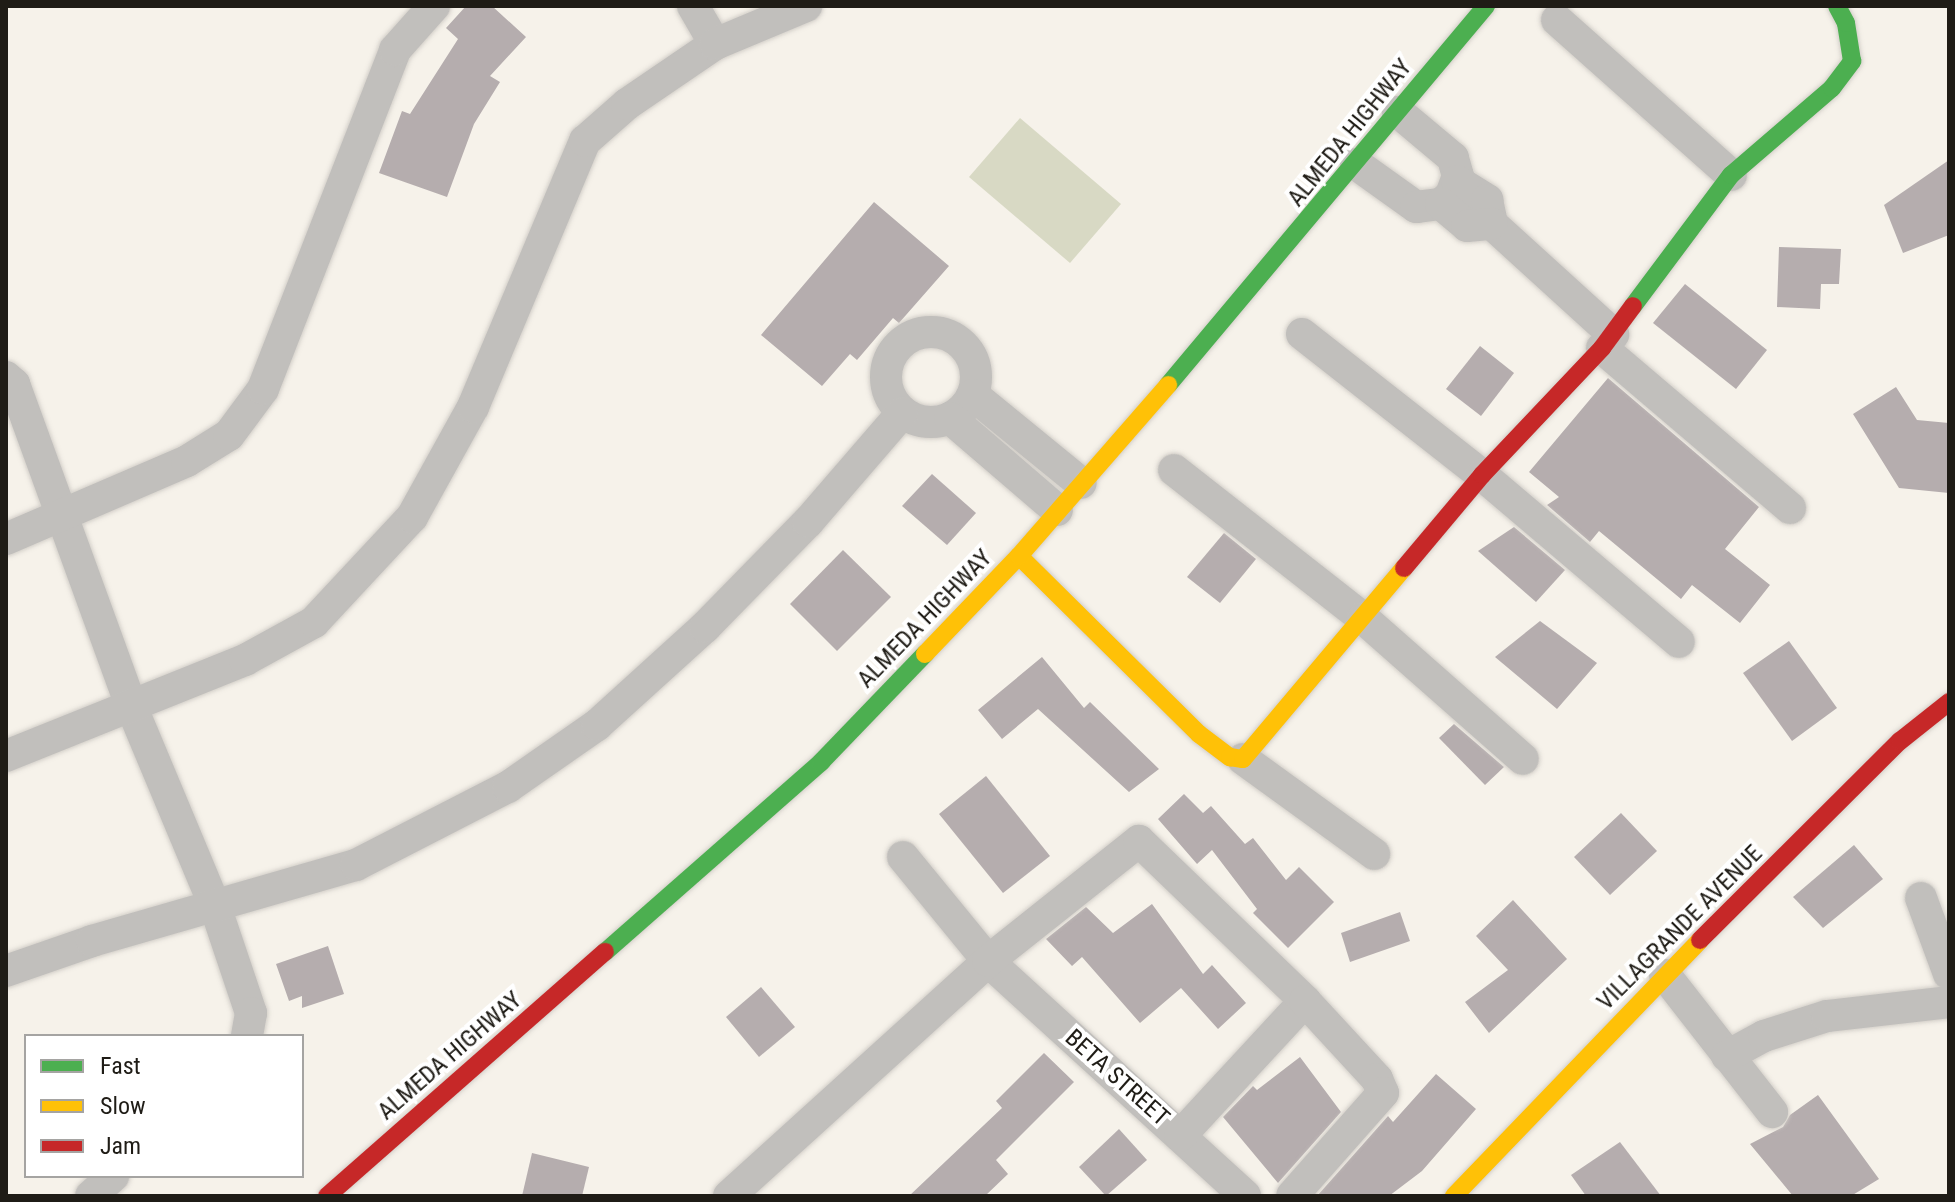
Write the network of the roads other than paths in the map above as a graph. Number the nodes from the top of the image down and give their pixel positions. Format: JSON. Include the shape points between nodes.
{"nodes":[{"id":1,"x":434,"y":6,"type":"edge"},
{"id":2,"x":693,"y":6,"type":"edge"},
{"id":3,"x":806,"y":6,"type":"edge"},
{"id":4,"x":1486,"y":6,"type":"edge"},
{"id":5,"x":1837,"y":6,"type":"edge"},
{"id":6,"x":1557,"y":20,"type":"dead end"},
{"id":7,"x":715,"y":44,"type":"junction"},
{"id":8,"x":1398,"y":112,"type":"junction"},
{"id":9,"x":1356,"y":164,"type":"junction"},
{"id":10,"x":1731,"y":175,"type":"junction"},
{"id":11,"x":1449,"y":192,"type":"junction"},
{"id":12,"x":1302,"y":334,"type":"dead end"},
{"id":13,"x":1607,"y":341,"type":"junction"},
{"id":14,"x":6,"y":377,"type":"edge"},
{"id":15,"x":973,"y":395,"type":"junction"},
{"id":16,"x":902,"y":413,"type":"junction"},
{"id":17,"x":950,"y":418,"type":"junction"},
{"id":18,"x":1048,"y":455,"type":"junction"},
{"id":19,"x":1174,"y":470,"type":"dead end"},
{"id":20,"x":1482,"y":475,"type":"junction"},
{"id":21,"x":1024,"y":481,"type":"junction"},
{"id":22,"x":1081,"y":483,"type":"junction"},
{"id":23,"x":1790,"y":508,"type":"dead end"},
{"id":24,"x":1057,"y":510,"type":"junction"},
{"id":25,"x":63,"y":517,"type":"junction"},
{"id":26,"x":6,"y":539,"type":"edge"},
{"id":27,"x":1019,"y":556,"type":"junction"},
{"id":28,"x":1363,"y":618,"type":"junction"},
{"id":29,"x":1679,"y":642,"type":"dead end"},
{"id":30,"x":1949,"y":702,"type":"edge"},
{"id":31,"x":132,"y":708,"type":"junction"},
{"id":32,"x":6,"y":756,"type":"edge"},
{"id":33,"x":1243,"y":759,"type":"junction"},
{"id":34,"x":1523,"y":759,"type":"dead end"},
{"id":35,"x":1374,"y":854,"type":"dead end"},
{"id":36,"x":903,"y":857,"type":"dead end"},
{"id":37,"x":1921,"y":898,"type":"dead end"},
{"id":38,"x":215,"y":906,"type":"junction"},
{"id":39,"x":988,"y":961,"type":"junction"},
{"id":40,"x":6,"y":971,"type":"edge"},
{"id":41,"x":1949,"y":974,"type":"edge"},
{"id":42,"x":1665,"y":975,"type":"junction"},
{"id":43,"x":1305,"y":1001,"type":"junction"},
{"id":44,"x":1949,"y":1002,"type":"edge"},
{"id":45,"x":247,"y":1034,"type":"edge"},
{"id":46,"x":1727,"y":1056,"type":"junction"},
{"id":47,"x":1772,"y":1112,"type":"dead end"},
{"id":48,"x":1180,"y":1136,"type":"junction"},
{"id":49,"x":111,"y":1178,"type":"edge"},
{"id":50,"x":91,"y":1196,"type":"edge"},
{"id":51,"x":327,"y":1196,"type":"edge"},
{"id":52,"x":729,"y":1196,"type":"edge"},
{"id":53,"x":1245,"y":1196,"type":"edge"},
{"id":54,"x":1292,"y":1196,"type":"edge"},
{"id":55,"x":1454,"y":1196,"type":"edge"}],
"edges":[{"from":1,"to":25,"type":"street","via":[[395,50],[263,389],[229,435],[187,461]]},
{"from":2,"to":7,"type":"street"},
{"from":3,"to":7,"type":"street"},
{"from":4,"to":8,"type":"main road","name":"ALMEDA HIGHWAY"},
{"from":5,"to":10,"type":"main road","via":[[1846,23],[1852,61],[1832,88]]},
{"from":6,"to":10,"type":"street"},
{"from":7,"to":31,"type":"street","via":[[627,104],[585,141],[473,407],[412,517],[365,572],[314,622],[245,660]]},
{"from":8,"to":9,"type":"main road","name":"ALMEDA HIGHWAY"},
{"from":8,"to":11,"type":"street","via":[[1448,152]]},
{"from":9,"to":11,"type":"street","via":[[1407,203],[1428,208]]},
{"from":9,"to":22,"type":"main road","name":"ALMEDA HIGHWAY"},
{"from":10,"to":13,"type":"main road"},
{"from":11,"to":13,"type":"street","via":[[1467,226],[1492,224]]},
{"from":12,"to":20,"type":"street"},
{"from":13,"to":20,"type":"main road"},
{"from":13,"to":23,"type":"street"},
{"from":14,"to":25,"type":"street","via":[[14,384]]},
{"from":15,"to":16,"type":"street","via":[[974,362],[966,347],[953,337],[920,334],[893,353],[886,368],[891,400]]},
{"from":15,"to":17,"type":"street"},
{"from":15,"to":18,"type":"street"},
{"from":16,"to":17,"type":"street","via":[[933,423]]},
{"from":16,"to":38,"type":"street","via":[[798,532],[597,725],[508,787],[356,865]]},
{"from":17,"to":21,"type":"street"},
{"from":18,"to":21,"type":"street"},
{"from":18,"to":22,"type":"street"},
{"from":19,"to":28,"type":"street"},
{"from":20,"to":28,"type":"main road"},
{"from":20,"to":29,"type":"street"},
{"from":21,"to":24,"type":"street"},
{"from":22,"to":24,"type":"main road","name":"ALMEDA HIGHWAY"},
{"from":24,"to":27,"type":"main road","name":"ALMEDA HIGHWAY"},
{"from":25,"to":26,"type":"street"},
{"from":25,"to":31,"type":"street"},
{"from":27,"to":33,"type":"main road","via":[[1199,734],[1230,757]]},
{"from":27,"to":51,"type":"main road","name":"ALMEDA HIGHWAY","via":[[821,762]]},
{"from":28,"to":33,"type":"main road"},
{"from":28,"to":34,"type":"street"},
{"from":30,"to":42,"type":"main road","name":"VILLAGRANDE AVENUE","via":[[1900,741]]},
{"from":31,"to":32,"type":"street"},
{"from":31,"to":38,"type":"street"},
{"from":33,"to":35,"type":"street"},
{"from":36,"to":39,"type":"street","name":"BETA STREET"},
{"from":37,"to":41,"type":"street"},
{"from":38,"to":40,"type":"street"},
{"from":38,"to":45,"type":"street","via":[[251,1013]]},
{"from":39,"to":43,"type":"street","via":[[1139,841]]},
{"from":39,"to":48,"type":"street","name":"BETA STREET"},
{"from":39,"to":52,"type":"street"},
{"from":42,"to":46,"type":"street"},
{"from":42,"to":55,"type":"main road","name":"VILLAGRANDE AVENUE"},
{"from":43,"to":48,"type":"street"},
{"from":43,"to":54,"type":"street","via":[[1377,1079],[1383,1093]]},
{"from":44,"to":46,"type":"street","via":[[1827,1016],[1764,1036]]},
{"from":46,"to":47,"type":"street"},
{"from":48,"to":53,"type":"street","name":"BETA STREET"},
{"from":49,"to":50,"type":"street"}]}
